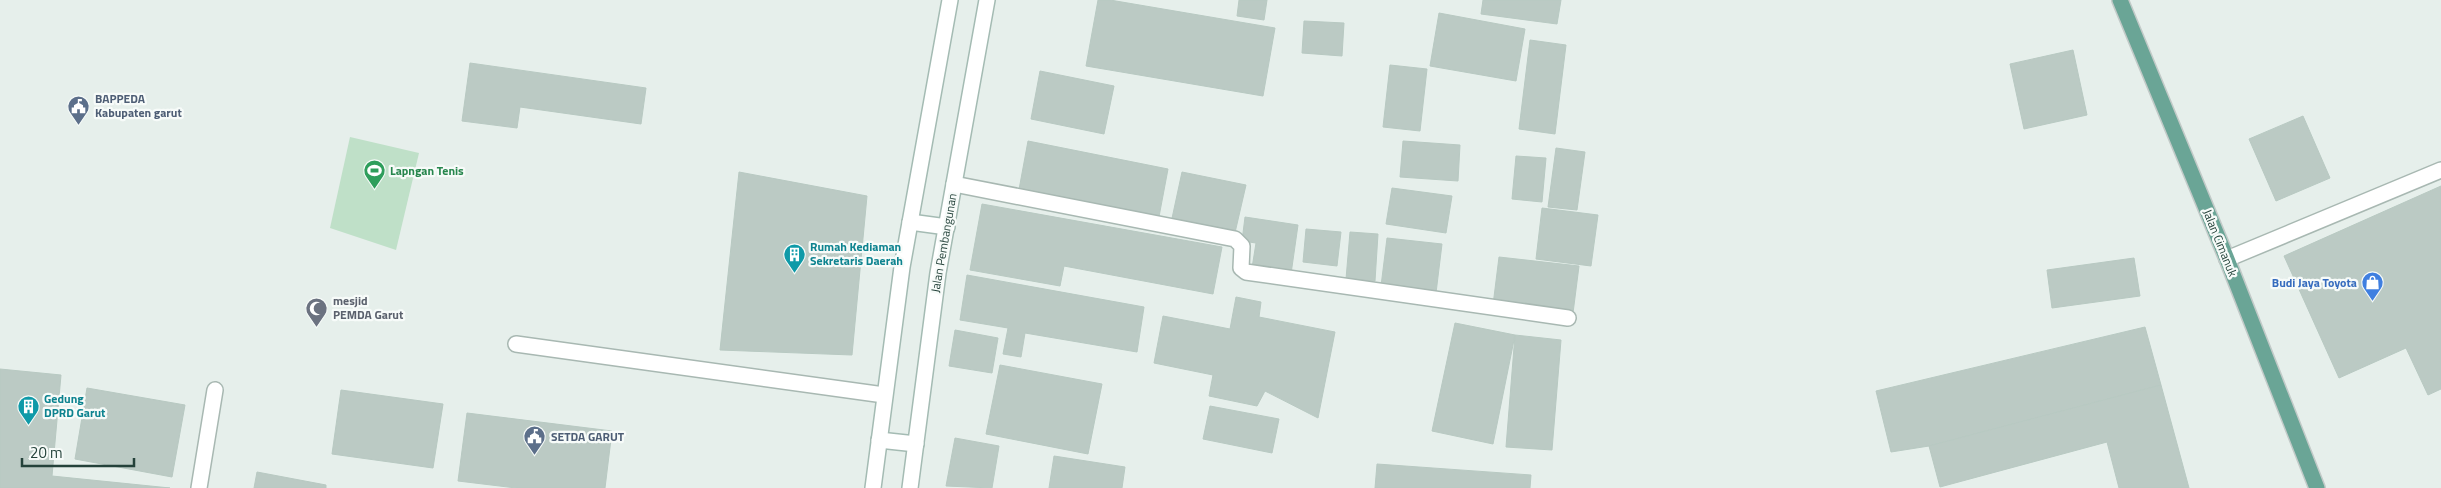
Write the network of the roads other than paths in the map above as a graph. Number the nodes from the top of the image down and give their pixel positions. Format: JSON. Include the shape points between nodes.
{"nodes":[{"id":1,"x":950,"y":0,"type":"edge"},
{"id":2,"x":987,"y":0,"type":"edge"},
{"id":3,"x":2120,"y":0,"type":"edge"},
{"id":4,"x":2441,"y":170,"type":"edge"},
{"id":5,"x":954,"y":184,"type":"junction"},
{"id":6,"x":910,"y":222,"type":"junction"},
{"id":7,"x":947,"y":227,"type":"junction"},
{"id":8,"x":2227,"y":259,"type":"junction"},
{"id":9,"x":1568,"y":318,"type":"dead end"},
{"id":10,"x":516,"y":344,"type":"dead end"},
{"id":11,"x":215,"y":390,"type":"dead end"},
{"id":12,"x":884,"y":395,"type":"junction"},
{"id":13,"x":879,"y":440,"type":"junction"},
{"id":14,"x":916,"y":444,"type":"junction"},
{"id":15,"x":199,"y":488,"type":"edge"},
{"id":16,"x":873,"y":488,"type":"edge"},
{"id":17,"x":910,"y":488,"type":"edge"},
{"id":18,"x":2317,"y":488,"type":"edge"}],
"edges":[{"from":1,"to":6,"type":"main road"},
{"from":2,"to":5,"type":"main road","name":"Jalan Pembangunan"},
{"from":3,"to":8,"type":"main road","name":"Jalan Cimanuk"},
{"from":4,"to":8,"type":"main road"},
{"from":5,"to":7,"type":"main road","name":"Jalan Pembangunan"},
{"from":5,"to":9,"type":"main road","via":[[1236,239],[1242,246],[1241,268],[1246,272]]},
{"from":6,"to":7,"type":"main road"},
{"from":6,"to":12,"type":"main road"},
{"from":7,"to":14,"type":"main road","name":"Jalan Pembangunan"},
{"from":8,"to":18,"type":"main road","name":"Jalan Cimanuk"},
{"from":10,"to":12,"type":"main road"},
{"from":11,"to":15,"type":"main road"},
{"from":12,"to":13,"type":"main road"},
{"from":13,"to":14,"type":"main road"},
{"from":13,"to":16,"type":"main road"},
{"from":14,"to":17,"type":"main road","name":"Jalan Pembangunan"}]}
